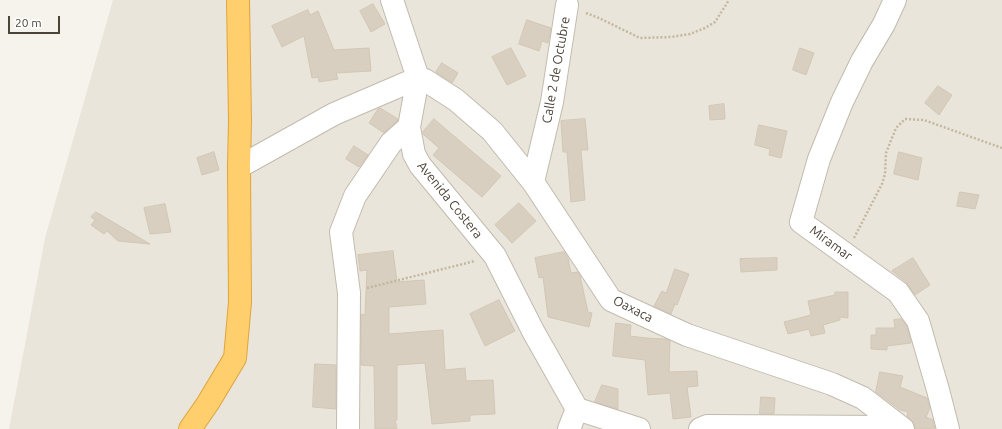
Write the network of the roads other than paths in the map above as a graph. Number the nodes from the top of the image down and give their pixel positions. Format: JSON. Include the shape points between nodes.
{"nodes":[{"id":1,"x":238,"y":0,"type":"edge"},
{"id":2,"x":392,"y":0,"type":"edge"},
{"id":3,"x":895,"y":0,"type":"edge"},
{"id":4,"x":567,"y":5,"type":"road end"},
{"id":5,"x":418,"y":78,"type":"junction"},
{"id":6,"x":409,"y":127,"type":"junction"},
{"id":7,"x":239,"y":167,"type":"junction"},
{"id":8,"x":533,"y":182,"type":"junction"},
{"id":9,"x":577,"y":409,"type":"junction"},
{"id":10,"x":768,"y":428,"type":"edge"},
{"id":11,"x":893,"y":428,"type":"edge"},
{"id":12,"x":190,"y":429,"type":"edge"},
{"id":13,"x":348,"y":429,"type":"edge"},
{"id":14,"x":569,"y":429,"type":"edge"},
{"id":15,"x":639,"y":429,"type":"edge"},
{"id":16,"x":700,"y":429,"type":"edge"},
{"id":17,"x":948,"y":429,"type":"edge"}],
"edges":[{"from":1,"to":7,"type":"highway"},
{"from":2,"to":5,"type":"street"},
{"from":3,"to":17,"type":"street","name":"Miramar","via":[[842,102],[819,158],[801,222],[898,292],[918,320]]},
{"from":4,"to":8,"type":"street","name":"Calle 2 de Octubre","via":[[552,102]]},
{"from":5,"to":6,"type":"street","name":"Avenida Costera"},
{"from":5,"to":7,"type":"street","via":[[334,114]]},
{"from":5,"to":8,"type":"street","name":"Oaxaca","via":[[456,100],[492,131]]},
{"from":6,"to":9,"type":"street","name":"Avenida Costera","via":[[414,154],[420,165],[495,256]]},
{"from":6,"to":13,"type":"street","via":[[391,143],[355,196],[341,232],[349,293]]},
{"from":7,"to":12,"type":"highway","via":[[240,302],[235,358]]},
{"from":8,"to":11,"type":"street","name":"Oaxaca","via":[[611,300],[687,335],[832,384],[863,398]]},
{"from":9,"to":14,"type":"street"},
{"from":9,"to":15,"type":"street"},
{"from":10,"to":11,"type":"street"},
{"from":10,"to":16,"type":"street","via":[[707,426]]}]}
